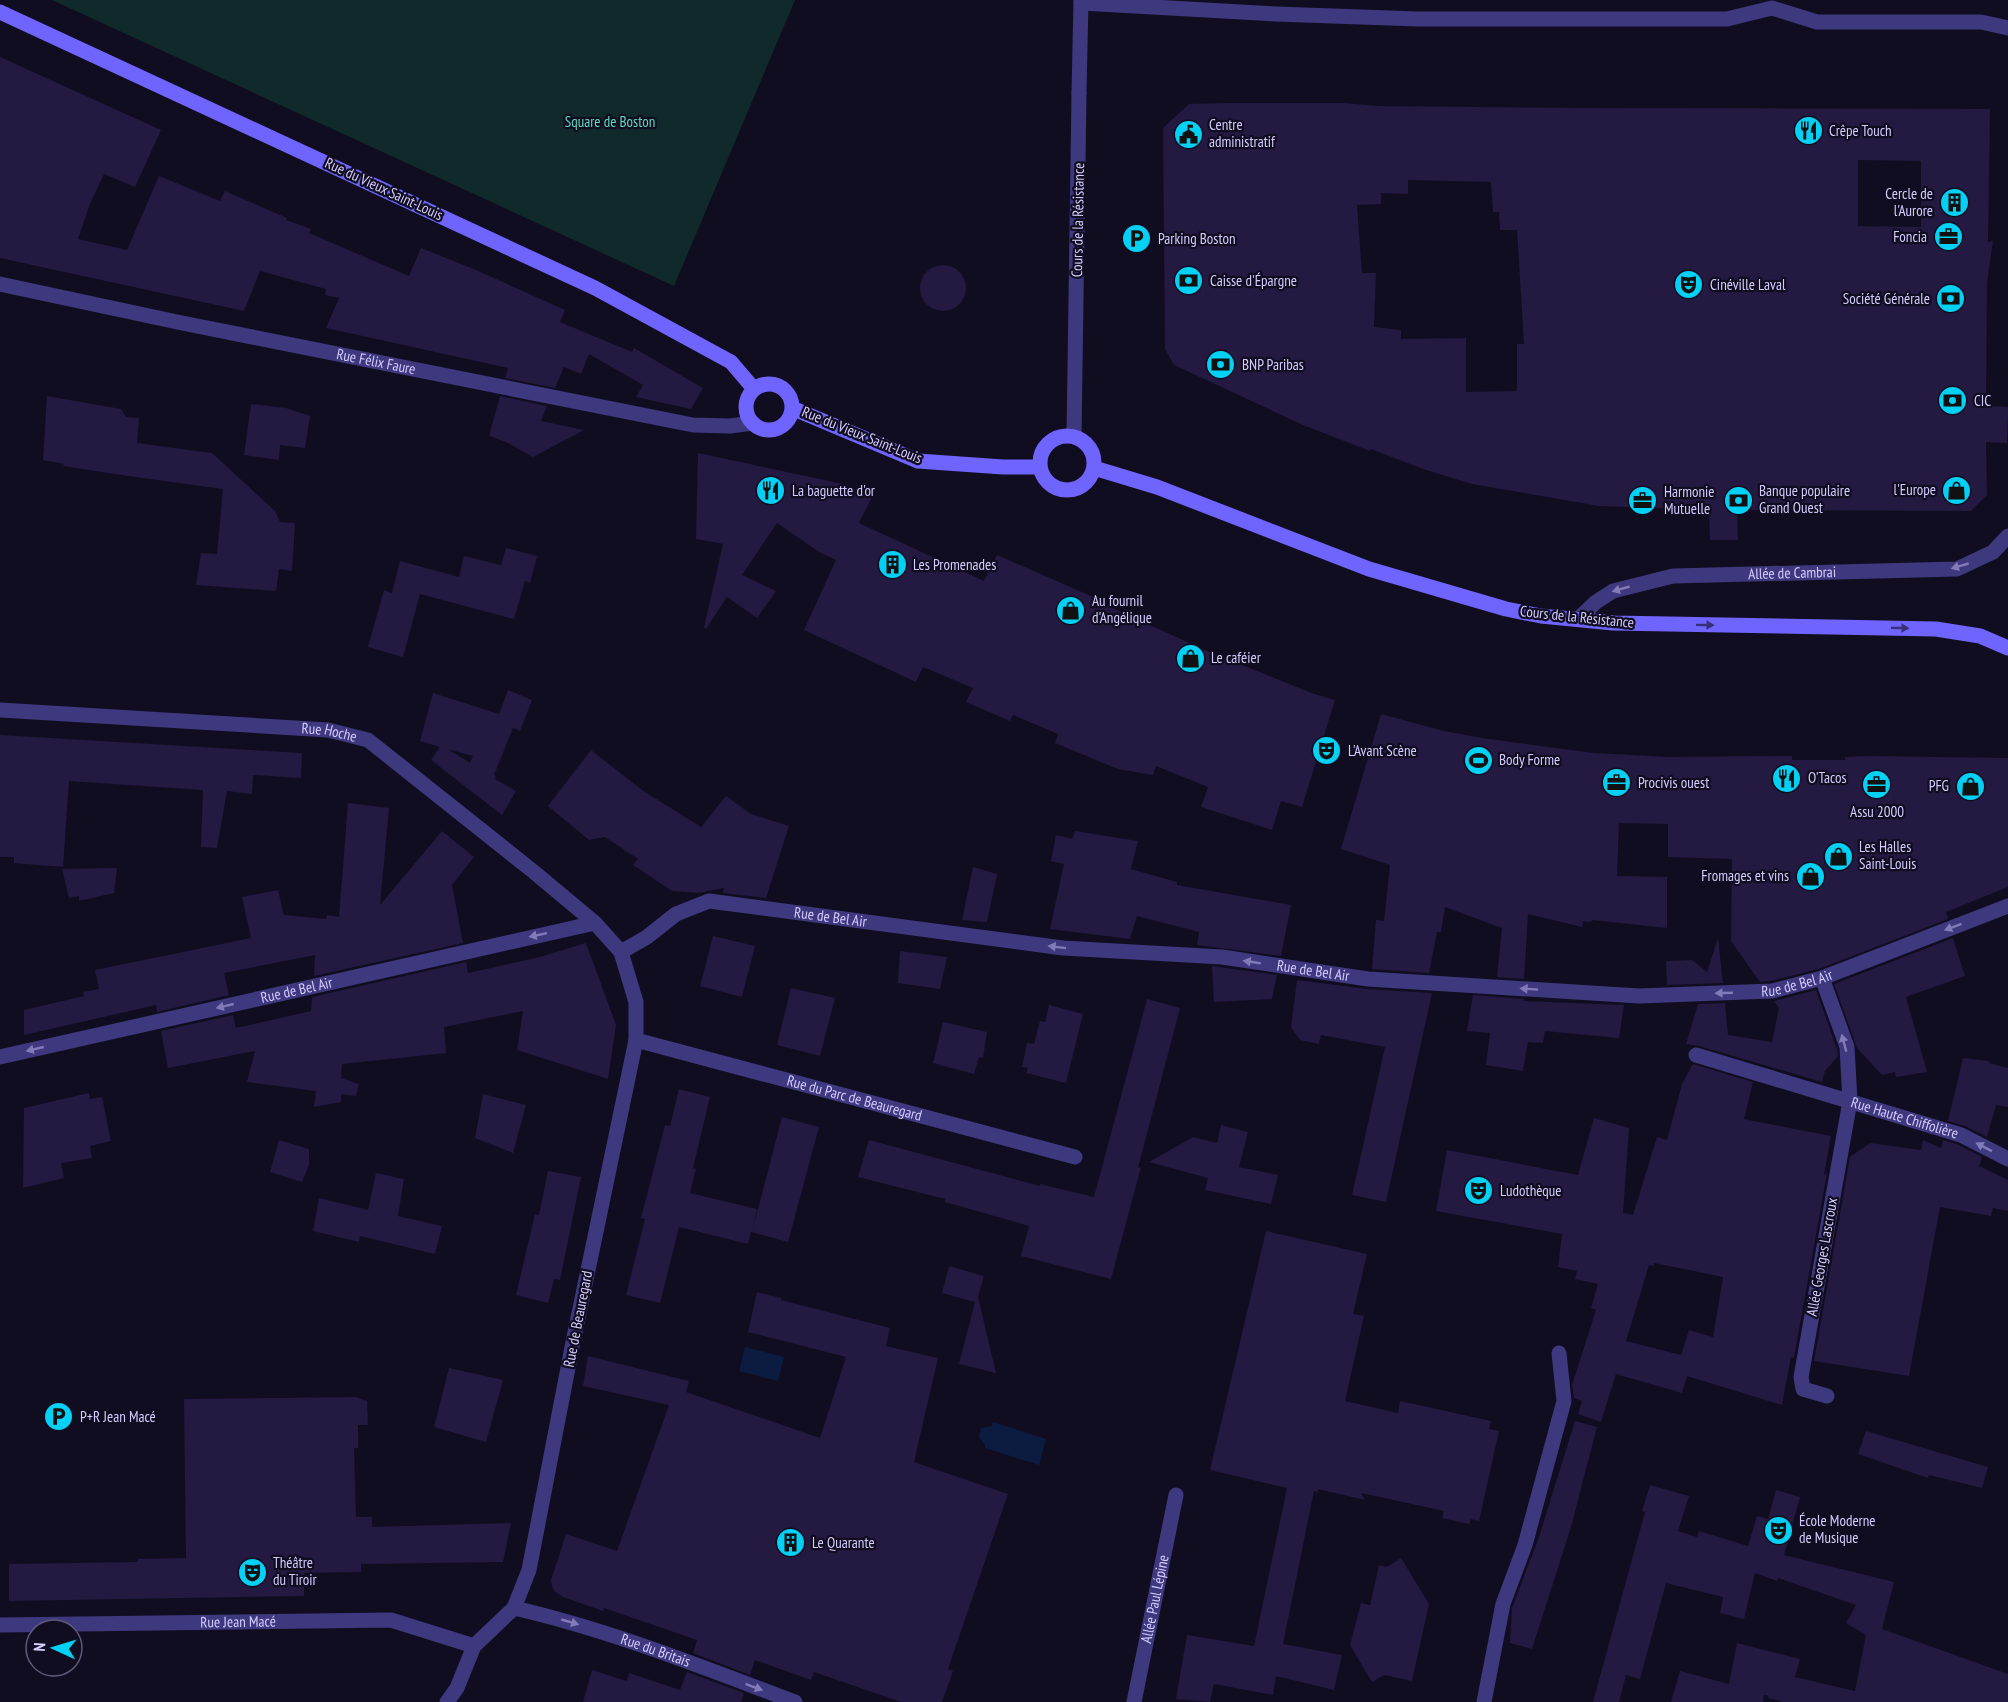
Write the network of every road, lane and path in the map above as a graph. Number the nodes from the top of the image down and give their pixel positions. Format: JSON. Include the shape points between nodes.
{"nodes":[{"id":1,"x":1081,"y":2,"type":"edge"},
{"id":2,"x":0,"y":12,"type":"edge"},
{"id":3,"x":2008,"y":28,"type":"edge"},
{"id":4,"x":0,"y":284,"type":"edge"},
{"id":5,"x":754,"y":389,"type":"junction"},
{"id":6,"x":792,"y":408,"type":"junction"},
{"id":7,"x":753,"y":423,"type":"junction"},
{"id":8,"x":1074,"y":436,"type":"junction"},
{"id":9,"x":1040,"y":467,"type":"junction"},
{"id":10,"x":1094,"y":468,"type":"junction"},
{"id":11,"x":2008,"y":536,"type":"edge"},
{"id":12,"x":1578,"y":619,"type":"junction"},
{"id":13,"x":2008,"y":648,"type":"edge"},
{"id":14,"x":0,"y":710,"type":"edge"},
{"id":15,"x":2008,"y":906,"type":"edge"},
{"id":16,"x":595,"y":923,"type":"junction"},
{"id":17,"x":621,"y":952,"type":"junction"},
{"id":18,"x":1822,"y":978,"type":"junction"},
{"id":19,"x":636,"y":1040,"type":"junction"},
{"id":20,"x":1696,"y":1055,"type":"dead end"},
{"id":21,"x":0,"y":1057,"type":"edge"},
{"id":22,"x":1850,"y":1101,"type":"junction"},
{"id":23,"x":1075,"y":1157,"type":"dead end"},
{"id":24,"x":2008,"y":1159,"type":"edge"},
{"id":25,"x":1559,"y":1353,"type":"dead end"},
{"id":26,"x":1827,"y":1396,"type":"dead end"},
{"id":27,"x":1176,"y":1495,"type":"dead end"},
{"id":28,"x":513,"y":1608,"type":"junction"},
{"id":29,"x":0,"y":1625,"type":"edge"},
{"id":30,"x":474,"y":1646,"type":"junction"},
{"id":31,"x":447,"y":1702,"type":"edge"},
{"id":32,"x":795,"y":1702,"type":"edge"},
{"id":33,"x":1134,"y":1702,"type":"edge"},
{"id":34,"x":1484,"y":1702,"type":"edge"}],
"edges":[{"from":1,"to":3,"type":"street","via":[[1418,19],[1727,19],[1772,8],[1817,22],[1981,22]]},
{"from":1,"to":8,"type":"street","name":"Cours de la Résistance"},
{"from":2,"to":5,"type":"main road","name":"Rue du Vieux Saint-Louis","via":[[595,288],[731,362]]},
{"from":4,"to":7,"type":"street","name":"Rue Félix Faure","via":[[693,424]]},
{"from":5,"to":6,"type":"main road","via":[[768,384],[783,388]]},
{"from":5,"to":7,"type":"main road","via":[[747,402],[748,417]]},
{"from":6,"to":7,"type":"main road","via":[[787,422],[774,429]]},
{"from":6,"to":9,"type":"main road","name":"Rue du Vieux Saint-Louis","via":[[918,461]]},
{"from":8,"to":9,"type":"main road","via":[[1056,437],[1048,442]]},
{"from":8,"to":10,"type":"main road","via":[[1092,452]]},
{"from":9,"to":10,"type":"main road","via":[[1047,482],[1061,490],[1078,488]]},
{"from":10,"to":12,"type":"main road","name":"Cours de la Résistance","via":[[1157,487],[1370,569],[1506,609]]},
{"from":11,"to":12,"type":"street","name":"Allée de Cambrai","one_way":true,"via":[[1993,552],[1957,569],[1673,576],[1612,591]]},
{"from":12,"to":13,"type":"main road","name":"Cours de la Résistance","one_way":true,"via":[[1647,624],[1936,628],[1980,636]]},
{"from":14,"to":16,"type":"street","name":"Rue Hoche","via":[[328,730],[368,740]]},
{"from":15,"to":18,"type":"street","name":"Rue de Bel Air","one_way":true},
{"from":16,"to":17,"type":"street","name":"Rue de Beauregard"},
{"from":16,"to":21,"type":"street","name":"Rue de Bel Air","one_way":true},
{"from":18,"to":17,"type":"street","name":"Rue de Bel Air","one_way":true,"via":[[1772,991],[1639,996],[1368,979],[1222,957],[1063,948],[709,901],[676,914]]},
{"from":17,"to":19,"type":"street","name":"Rue de Beauregard","via":[[636,1002]]},
{"from":22,"to":18,"type":"street","name":"Rue Haute Chiffolière","one_way":true,"via":[[1847,1047]]},
{"from":19,"to":23,"type":"street","name":"Rue du Parc de Beauregard"},
{"from":19,"to":28,"type":"street","name":"Rue de Beauregard","via":[[529,1570]]},
{"from":20,"to":22,"type":"street"},
{"from":24,"to":22,"type":"street","name":"Rue Haute Chiffolière","one_way":true,"via":[[1961,1135]]},
{"from":22,"to":26,"type":"street","name":"Allée Georges Lascroux","via":[[1801,1377],[1803,1389]]},
{"from":25,"to":34,"type":"street","via":[[1564,1401],[1526,1545],[1503,1604]]},
{"from":27,"to":33,"type":"street","name":"Allée Paul Lépine"},
{"from":28,"to":30,"type":"street","name":"Rue de Beauregard"},
{"from":28,"to":32,"type":"street","name":"Rue du Britais","one_way":true,"via":[[619,1636]]},
{"from":29,"to":30,"type":"street","name":"Rue Jean Macé","via":[[391,1620]]},
{"from":30,"to":31,"type":"street","name":"Rue de Beauregard"}]}
